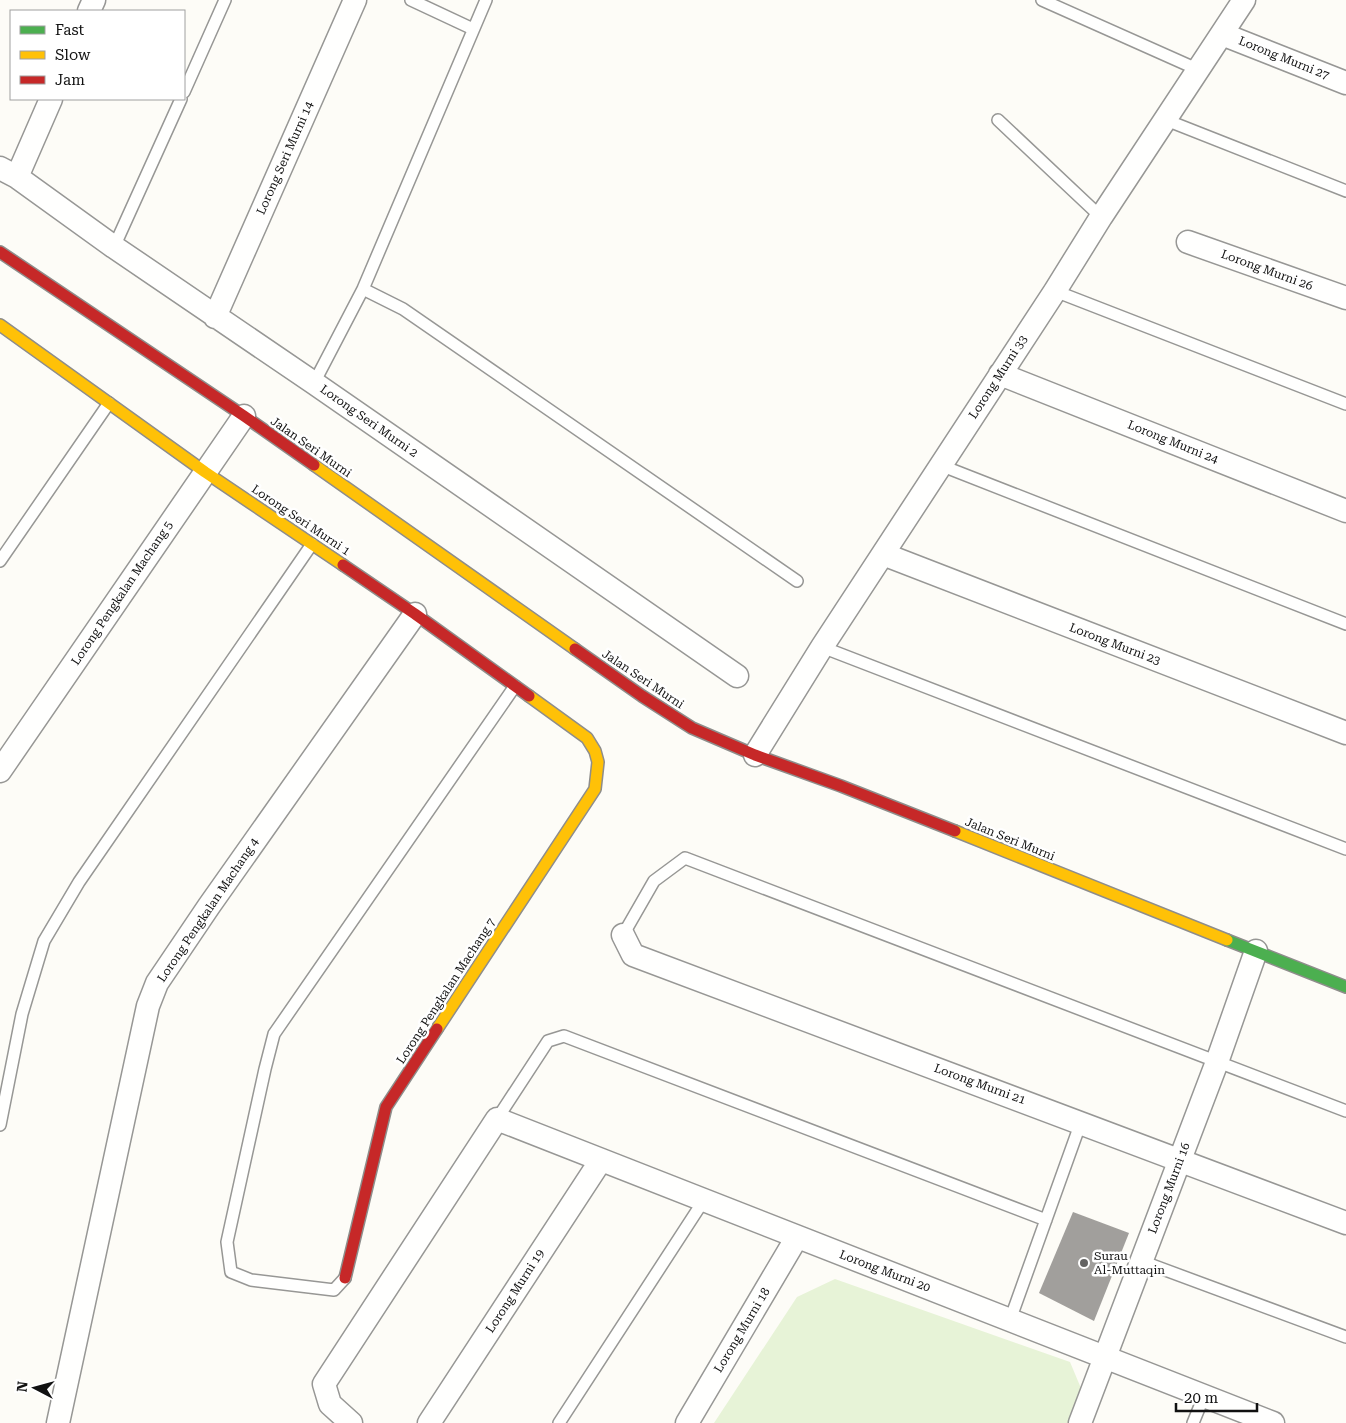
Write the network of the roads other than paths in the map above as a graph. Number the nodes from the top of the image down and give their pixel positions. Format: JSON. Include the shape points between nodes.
{"nodes":[{"id":1,"x":225,"y":0,"type":"edge"},
{"id":2,"x":355,"y":0,"type":"edge"},
{"id":3,"x":411,"y":0,"type":"edge"},
{"id":4,"x":486,"y":0,"type":"edge"},
{"id":5,"x":1042,"y":0,"type":"edge"},
{"id":6,"x":1244,"y":0,"type":"edge"},
{"id":7,"x":473,"y":29,"type":"junction"},
{"id":8,"x":1222,"y":34,"type":"junction"},
{"id":9,"x":1199,"y":70,"type":"junction"},
{"id":10,"x":1346,"y":83,"type":"edge"},
{"id":11,"x":185,"y":90,"type":"edge"},
{"id":12,"x":50,"y":100,"type":"edge"},
{"id":13,"x":180,"y":100,"type":"edge"},
{"id":14,"x":998,"y":120,"type":"dead end"},
{"id":15,"x":1166,"y":120,"type":"junction"},
{"id":16,"x":8,"y":172,"type":"edge"},
{"id":17,"x":1346,"y":191,"type":"edge"},
{"id":18,"x":1101,"y":218,"type":"junction"},
{"id":19,"x":1188,"y":242,"type":"dead end"},
{"id":20,"x":114,"y":247,"type":"junction"},
{"id":21,"x":0,"y":252,"type":"edge"},
{"id":22,"x":363,"y":288,"type":"junction"},
{"id":23,"x":1055,"y":291,"type":"junction"},
{"id":24,"x":1346,"y":298,"type":"edge"},
{"id":25,"x":215,"y":316,"type":"junction"},
{"id":26,"x":2,"y":330,"type":"edge"},
{"id":27,"x":1000,"y":374,"type":"junction"},
{"id":28,"x":314,"y":383,"type":"junction"},
{"id":29,"x":109,"y":403,"type":"junction"},
{"id":30,"x":1346,"y":404,"type":"edge"},
{"id":31,"x":244,"y":416,"type":"junction"},
{"id":32,"x":940,"y":464,"type":"junction"},
{"id":33,"x":204,"y":472,"type":"junction"},
{"id":34,"x":1346,"y":511,"type":"edge"},
{"id":35,"x":312,"y":544,"type":"junction"},
{"id":36,"x":884,"y":554,"type":"junction"},
{"id":37,"x":0,"y":561,"type":"edge"},
{"id":38,"x":797,"y":581,"type":"dead end"},
{"id":39,"x":415,"y":614,"type":"junction"},
{"id":40,"x":1346,"y":624,"type":"edge"},
{"id":41,"x":822,"y":647,"type":"junction"},
{"id":42,"x":737,"y":676,"type":"dead end"},
{"id":43,"x":515,"y":686,"type":"junction"},
{"id":44,"x":1346,"y":733,"type":"edge"},
{"id":45,"x":587,"y":738,"type":"joint"},
{"id":46,"x":755,"y":755,"type":"junction"},
{"id":47,"x":0,"y":771,"type":"edge"},
{"id":48,"x":1346,"y":848,"type":"edge"},
{"id":49,"x":623,"y":935,"type":"joint"},
{"id":50,"x":1256,"y":951,"type":"junction"},
{"id":51,"x":1346,"y":986,"type":"edge"},
{"id":52,"x":1217,"y":1062,"type":"junction"},
{"id":53,"x":0,"y":1073,"type":"edge"},
{"id":54,"x":9,"y":1082,"type":"junction"},
{"id":55,"x":1346,"y":1111,"type":"edge"},
{"id":56,"x":497,"y":1119,"type":"junction"},
{"id":57,"x":1081,"y":1122,"type":"junction"},
{"id":58,"x":0,"y":1125,"type":"edge"},
{"id":59,"x":1180,"y":1159,"type":"junction"},
{"id":60,"x":601,"y":1160,"type":"junction"},
{"id":61,"x":704,"y":1200,"type":"junction"},
{"id":62,"x":1046,"y":1220,"type":"junction"},
{"id":63,"x":1346,"y":1223,"type":"edge"},
{"id":64,"x":797,"y":1237,"type":"junction"},
{"id":65,"x":1142,"y":1260,"type":"junction"},
{"id":66,"x":345,"y":1278,"type":"joint"},
{"id":67,"x":1010,"y":1320,"type":"junction"},
{"id":68,"x":1346,"y":1337,"type":"edge"},
{"id":69,"x":1105,"y":1358,"type":"junction"},
{"id":70,"x":1204,"y":1396,"type":"junction"},
{"id":71,"x":58,"y":1423,"type":"edge"},
{"id":72,"x":351,"y":1423,"type":"edge"},
{"id":73,"x":428,"y":1423,"type":"edge"},
{"id":74,"x":559,"y":1423,"type":"edge"},
{"id":75,"x":687,"y":1423,"type":"edge"},
{"id":76,"x":1080,"y":1423,"type":"edge"},
{"id":77,"x":1194,"y":1423,"type":"edge"},
{"id":78,"x":1273,"y":1423,"type":"edge"}],
"edges":[{"from":1,"to":11,"type":"lane"},
{"from":2,"to":25,"type":"street","name":"Lorong Seri Murni 14"},
{"from":3,"to":7,"type":"lane"},
{"from":4,"to":7,"type":"lane"},
{"from":5,"to":9,"type":"lane"},
{"from":6,"to":8,"type":"street","name":"Lorong Murni 33"},
{"from":7,"to":22,"type":"lane"},
{"from":8,"to":9,"type":"street","name":"Lorong Murni 33"},
{"from":8,"to":10,"type":"street","name":"Lorong Murni 27"},
{"from":9,"to":15,"type":"street","name":"Lorong Murni 33"},
{"from":12,"to":16,"type":"street"},
{"from":13,"to":20,"type":"lane"},
{"from":14,"to":18,"type":"lane"},
{"from":15,"to":17,"type":"lane"},
{"from":15,"to":18,"type":"street","name":"Lorong Murni 33"},
{"from":16,"to":20,"type":"street","name":"Lorong Seri Murni 2"},
{"from":18,"to":23,"type":"street","name":"Lorong Murni 33"},
{"from":19,"to":24,"type":"street","name":"Lorong Murni 26"},
{"from":20,"to":25,"type":"street","name":"Lorong Seri Murni 2"},
{"from":21,"to":31,"type":"street","name":"Jalan Seri Murni"},
{"from":22,"to":28,"type":"lane"},
{"from":22,"to":38,"type":"lane","via":[[403,308]]},
{"from":23,"to":27,"type":"street","name":"Lorong Murni 33"},
{"from":23,"to":30,"type":"lane"},
{"from":25,"to":28,"type":"street","name":"Lorong Seri Murni 2"},
{"from":26,"to":29,"type":"street","name":"Lorong Seri Murni 1"},
{"from":27,"to":32,"type":"street","name":"Lorong Murni 33"},
{"from":27,"to":34,"type":"street","name":"Lorong Murni 24"},
{"from":28,"to":42,"type":"street","name":"Lorong Seri Murni 2"},
{"from":29,"to":33,"type":"street","name":"Lorong Seri Murni 1"},
{"from":29,"to":37,"type":"lane"},
{"from":31,"to":33,"type":"street","name":"Lorong Pengkalan Machang 5"},
{"from":31,"to":46,"type":"street","name":"Jalan Seri Murni","via":[[642,696],[692,728]]},
{"from":32,"to":36,"type":"street","name":"Lorong Murni 33"},
{"from":32,"to":40,"type":"lane"},
{"from":33,"to":35,"type":"street","name":"Lorong Seri Murni 1"},
{"from":33,"to":47,"type":"street","name":"Lorong Pengkalan Machang 5"},
{"from":35,"to":39,"type":"street","name":"Lorong Seri Murni 1"},
{"from":35,"to":54,"type":"lane","via":[[79,882],[44,941],[22,1014]]},
{"from":36,"to":41,"type":"street","name":"Lorong Murni 33"},
{"from":36,"to":44,"type":"street","name":"Lorong Murni 23"},
{"from":39,"to":43,"type":"street","name":"Lorong Seri Murni 1"},
{"from":39,"to":71,"type":"street","name":"Lorong Pengkalan Machang 4","via":[[157,983],[148,1006]]},
{"from":41,"to":46,"type":"street","name":"Lorong Murni 33"},
{"from":41,"to":48,"type":"lane"},
{"from":43,"to":45,"type":"street","name":"Lorong Seri Murni 1"},
{"from":43,"to":66,"type":"lane","via":[[274,1034],[227,1242],[231,1272],[251,1280],[334,1290]]},
{"from":45,"to":66,"type":"street","name":"Lorong Pengkalan Machang 7","via":[[597,752],[599,771],[594,789],[386,1107]]},
{"from":46,"to":50,"type":"street","name":"Jalan Seri Murni","via":[[850,789]]},
{"from":49,"to":52,"type":"lane","via":[[654,881],[685,858]]},
{"from":49,"to":57,"type":"street","name":"Lorong Murni 21","via":[[633,955]]},
{"from":50,"to":51,"type":"street","name":"Jalan Seri Murni"},
{"from":50,"to":52,"type":"street","name":"Lorong Murni 16"},
{"from":52,"to":55,"type":"lane"},
{"from":52,"to":59,"type":"street","name":"Lorong Murni 16"},
{"from":53,"to":54,"type":"lane"},
{"from":54,"to":58,"type":"lane"},
{"from":56,"to":60,"type":"street","name":"Lorong Murni 20"},
{"from":56,"to":62,"type":"lane","via":[[548,1040],[564,1036]]},
{"from":56,"to":72,"type":"street","via":[[324,1384],[330,1404]]},
{"from":57,"to":59,"type":"street","name":"Lorong Murni 21"},
{"from":57,"to":62,"type":"lane"},
{"from":59,"to":63,"type":"street","name":"Lorong Murni 21"},
{"from":59,"to":65,"type":"street","name":"Lorong Murni 16"},
{"from":60,"to":61,"type":"street","name":"Lorong Murni 20"},
{"from":60,"to":73,"type":"street","name":"Lorong Murni 19"},
{"from":61,"to":64,"type":"street","name":"Lorong Murni 20"},
{"from":61,"to":74,"type":"lane"},
{"from":62,"to":67,"type":"lane"},
{"from":64,"to":67,"type":"street","name":"Lorong Murni 20"},
{"from":64,"to":75,"type":"street","name":"Lorong Murni 18"},
{"from":65,"to":68,"type":"lane"},
{"from":65,"to":69,"type":"street","name":"Lorong Murni 16"},
{"from":67,"to":69,"type":"street","name":"Lorong Murni 20"},
{"from":69,"to":70,"type":"street","name":"Lorong Murni 20"},
{"from":69,"to":76,"type":"street","name":"Lorong Murni 16"},
{"from":70,"to":77,"type":"lane"},
{"from":70,"to":78,"type":"street","name":"Lorong Murni 20"}]}
